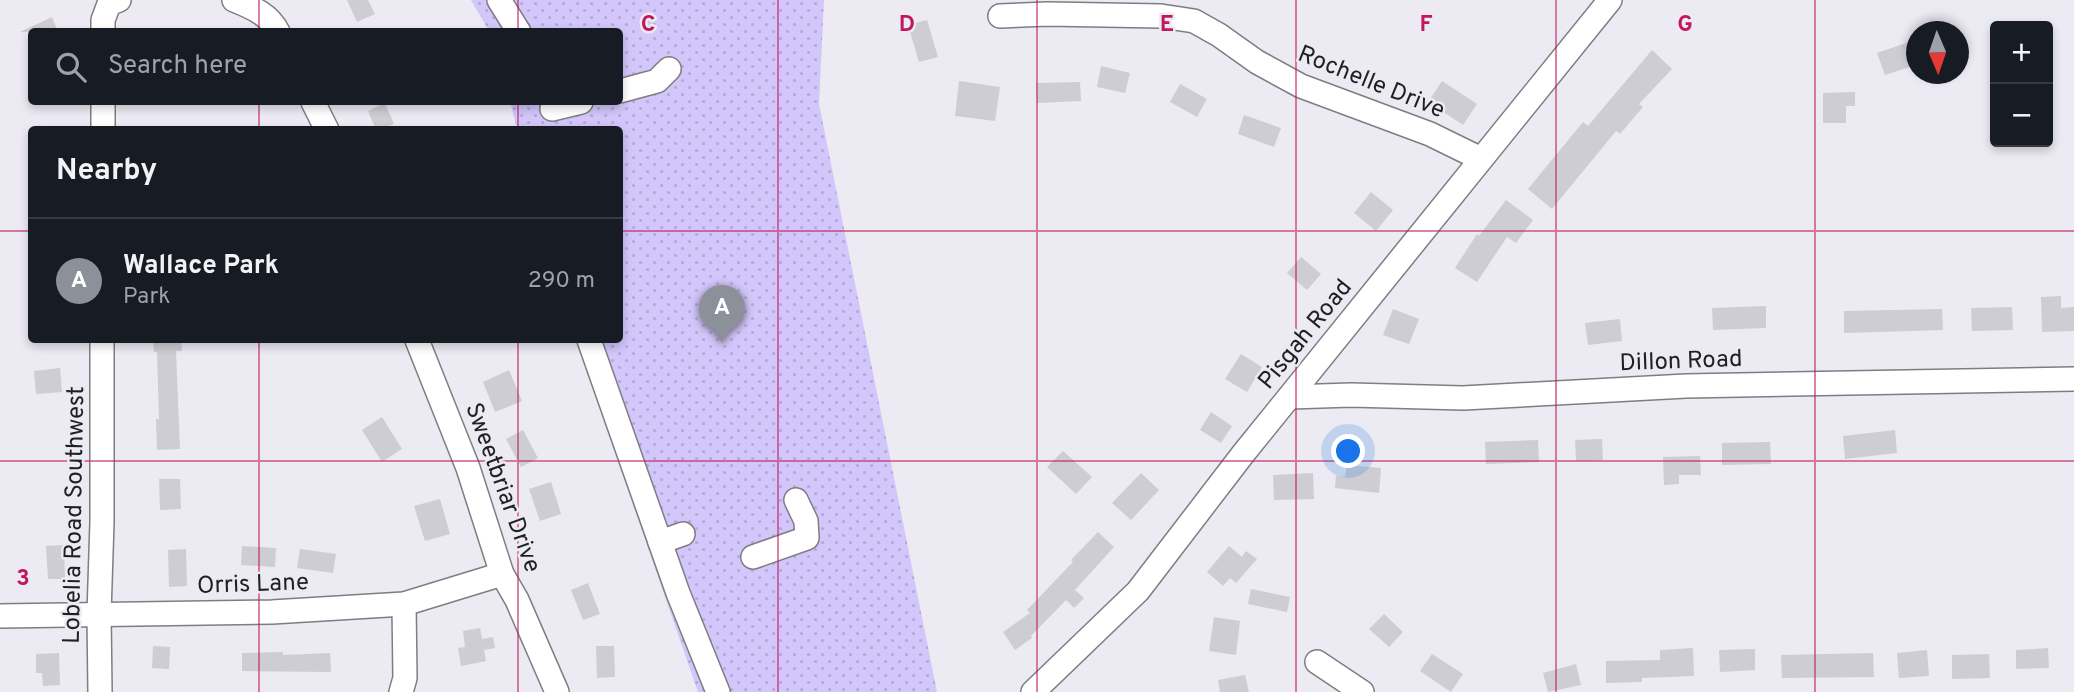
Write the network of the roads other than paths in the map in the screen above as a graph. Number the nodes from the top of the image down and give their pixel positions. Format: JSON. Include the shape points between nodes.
{"nodes":[{"id":1,"x":119,"y":0,"type":"edge"},
{"id":2,"x":234,"y":0,"type":"edge"},
{"id":3,"x":499,"y":0,"type":"edge"},
{"id":4,"x":1610,"y":0,"type":"edge"},
{"id":5,"x":1000,"y":16,"type":"dead end"},
{"id":6,"x":103,"y":28,"type":"edge"},
{"id":7,"x":276,"y":28,"type":"edge"},
{"id":8,"x":516,"y":28,"type":"edge"},
{"id":9,"x":669,"y":69,"type":"dead end"},
{"id":10,"x":623,"y":90,"type":"edge"},
{"id":11,"x":103,"y":105,"type":"edge"},
{"id":12,"x":314,"y":105,"type":"edge"},
{"id":13,"x":573,"y":105,"type":"edge"},
{"id":14,"x":553,"y":113,"type":"edge"},
{"id":15,"x":103,"y":126,"type":"edge"},
{"id":16,"x":325,"y":126,"type":"edge"},
{"id":17,"x":1481,"y":159,"type":"junction"},
{"id":18,"x":102,"y":343,"type":"edge"},
{"id":19,"x":418,"y":343,"type":"edge"},
{"id":20,"x":590,"y":343,"type":"edge"},
{"id":21,"x":2074,"y":379,"type":"edge"},
{"id":22,"x":1290,"y":397,"type":"junction"},
{"id":23,"x":796,"y":500,"type":"dead end"},
{"id":24,"x":683,"y":534,"type":"dead end"},
{"id":25,"x":660,"y":542,"type":"junction"},
{"id":26,"x":753,"y":558,"type":"dead end"},
{"id":27,"x":502,"y":574,"type":"junction"},
{"id":28,"x":404,"y":604,"type":"junction"},
{"id":29,"x":99,"y":614,"type":"junction"},
{"id":30,"x":0,"y":616,"type":"edge"},
{"id":31,"x":1317,"y":662,"type":"dead end"},
{"id":32,"x":100,"y":692,"type":"edge"},
{"id":33,"x":401,"y":692,"type":"edge"},
{"id":34,"x":557,"y":692,"type":"edge"},
{"id":35,"x":718,"y":692,"type":"edge"},
{"id":36,"x":1033,"y":692,"type":"edge"},
{"id":37,"x":1362,"y":692,"type":"edge"}],
"edges":[{"from":1,"to":6,"type":"street","via":[[109,4]]},
{"from":2,"to":7,"type":"street","via":[[257,10]]},
{"from":3,"to":8,"type":"street"},
{"from":4,"to":17,"type":"street","name":"Pisgah Road"},
{"from":5,"to":17,"type":"street","name":"Rochelle Drive","via":[[1161,16],[1194,21],[1301,86],[1430,134]]},
{"from":9,"to":10,"type":"street","via":[[657,81]]},
{"from":11,"to":15,"type":"street"},
{"from":12,"to":16,"type":"street"},
{"from":13,"to":14,"type":"street"},
{"from":17,"to":22,"type":"street","name":"Pisgah Road"},
{"from":18,"to":29,"type":"street","name":"Lobelia Road Southwest"},
{"from":19,"to":27,"type":"street","name":"Sweetbriar Drive","via":[[468,468]]},
{"from":20,"to":25,"type":"street"},
{"from":21,"to":22,"type":"street","name":"Dillon Road","via":[[1686,387],[1463,398]]},
{"from":22,"to":36,"type":"street","name":"Pisgah Road","via":[[1138,591]]},
{"from":23,"to":26,"type":"street","via":[[806,521],[807,538]]},
{"from":24,"to":25,"type":"street"},
{"from":25,"to":35,"type":"street","via":[[682,580]]},
{"from":27,"to":28,"type":"street","name":"Orris Lane"},
{"from":27,"to":34,"type":"street","name":"Sweetbriar Drive"},
{"from":28,"to":29,"type":"street","name":"Orris Lane","via":[[272,612]]},
{"from":28,"to":33,"type":"street","via":[[405,678]]},
{"from":29,"to":30,"type":"street","name":"Orris Lane"},
{"from":29,"to":32,"type":"street","name":"Lobelia Road Southwest"},
{"from":31,"to":37,"type":"street"}]}
